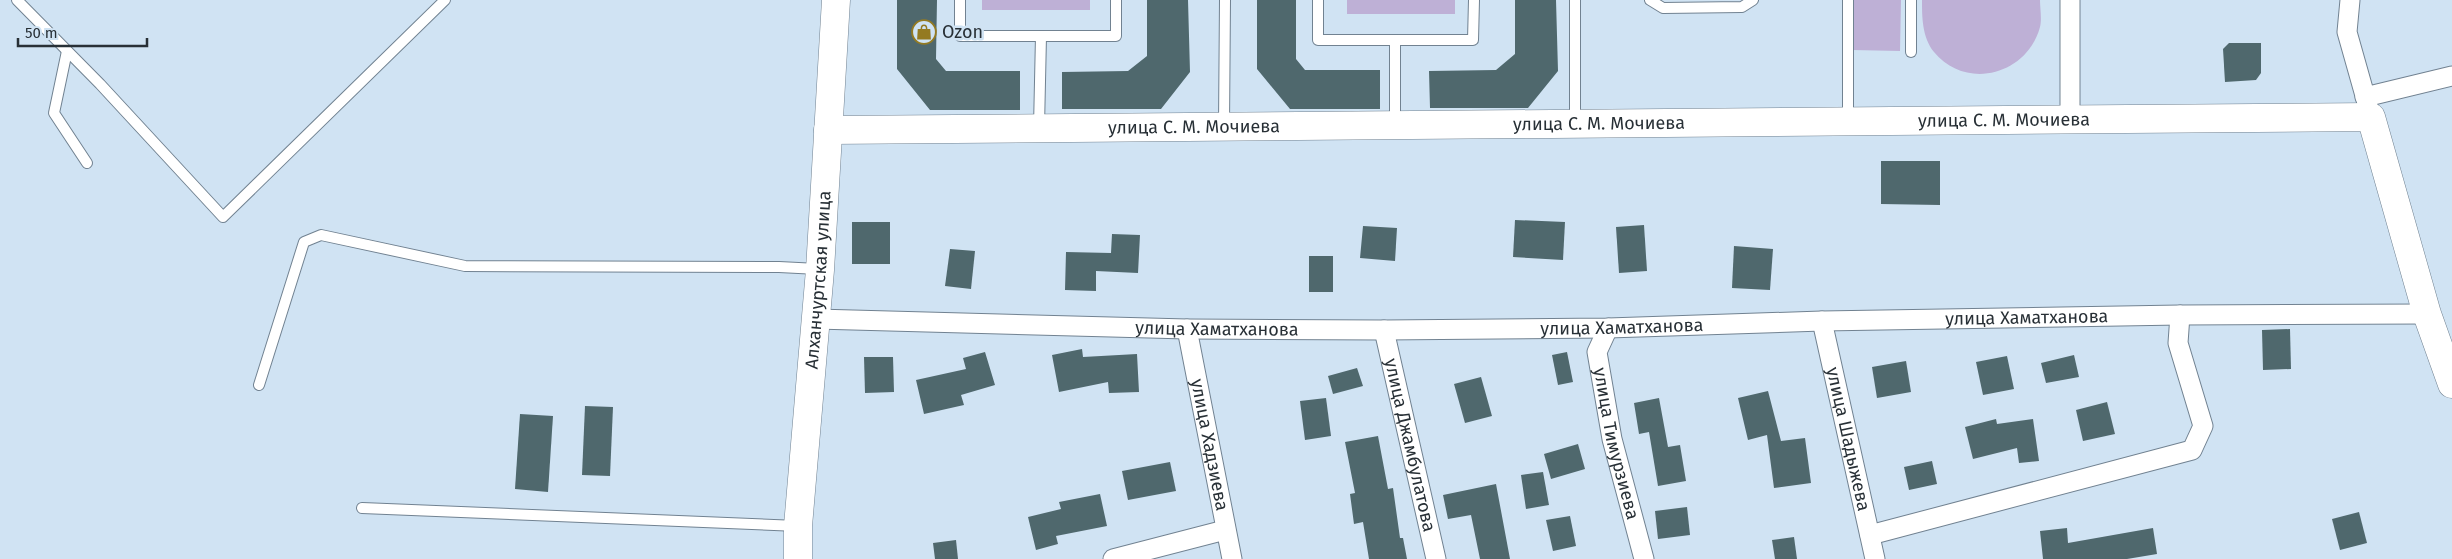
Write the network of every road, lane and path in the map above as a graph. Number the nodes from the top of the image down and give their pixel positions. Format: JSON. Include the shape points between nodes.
{"nodes":[{"id":1,"x":17,"y":0,"type":"edge"},
{"id":2,"x":445,"y":0,"type":"edge"},
{"id":3,"x":836,"y":0,"type":"edge"},
{"id":4,"x":960,"y":0,"type":"edge"},
{"id":5,"x":1116,"y":0,"type":"edge"},
{"id":6,"x":1225,"y":0,"type":"edge"},
{"id":7,"x":1318,"y":0,"type":"edge"},
{"id":8,"x":1474,"y":0,"type":"edge"},
{"id":9,"x":1575,"y":0,"type":"edge"},
{"id":10,"x":1650,"y":0,"type":"edge"},
{"id":11,"x":1753,"y":0,"type":"edge"},
{"id":12,"x":1848,"y":0,"type":"edge"},
{"id":13,"x":1911,"y":0,"type":"edge"},
{"id":14,"x":2070,"y":0,"type":"edge"},
{"id":15,"x":2350,"y":0,"type":"edge"},
{"id":16,"x":1041,"y":36,"type":"junction"},
{"id":17,"x":1395,"y":40,"type":"junction"},
{"id":18,"x":67,"y":51,"type":"junction"},
{"id":19,"x":1911,"y":52,"type":"dead end"},
{"id":20,"x":2452,"y":76,"type":"edge"},
{"id":21,"x":2368,"y":107,"type":"junction"},
{"id":22,"x":2070,"y":119,"type":"junction"},
{"id":23,"x":1848,"y":121,"type":"junction"},
{"id":24,"x":1575,"y":123,"type":"junction"},
{"id":25,"x":1395,"y":125,"type":"junction"},
{"id":26,"x":1224,"y":126,"type":"junction"},
{"id":27,"x":1039,"y":128,"type":"junction"},
{"id":28,"x":828,"y":130,"type":"junction"},
{"id":29,"x":87,"y":163,"type":"dead end"},
{"id":30,"x":820,"y":270,"type":"junction"},
{"id":31,"x":2427,"y":314,"type":"junction"},
{"id":32,"x":2180,"y":315,"type":"junction"},
{"id":33,"x":816,"y":319,"type":"junction"},
{"id":34,"x":1822,"y":321,"type":"junction"},
{"id":35,"x":1608,"y":328,"type":"junction"},
{"id":36,"x":1187,"y":329,"type":"junction"},
{"id":37,"x":1384,"y":330,"type":"junction"},
{"id":38,"x":2452,"y":384,"type":"edge"},
{"id":39,"x":259,"y":385,"type":"dead end"},
{"id":40,"x":362,"y":508,"type":"dead end"},
{"id":41,"x":798,"y":526,"type":"junction"},
{"id":42,"x":1225,"y":530,"type":"junction"},
{"id":43,"x":1870,"y":535,"type":"junction"},
{"id":44,"x":798,"y":559,"type":"edge"},
{"id":45,"x":1113,"y":559,"type":"edge"},
{"id":46,"x":1232,"y":559,"type":"edge"},
{"id":47,"x":1436,"y":559,"type":"edge"},
{"id":48,"x":1644,"y":559,"type":"edge"},
{"id":49,"x":1876,"y":559,"type":"edge"}],
"edges":[{"from":1,"to":18,"type":"lane"},
{"from":2,"to":18,"type":"lane","via":[[224,217]]},
{"from":3,"to":28,"type":"street","name":"Алханчуртская улица"},
{"from":4,"to":16,"type":"lane","via":[[960,36]]},
{"from":5,"to":16,"type":"lane","via":[[1116,36]]},
{"from":6,"to":26,"type":"lane"},
{"from":7,"to":17,"type":"lane","via":[[1318,40]]},
{"from":8,"to":17,"type":"lane","via":[[1474,40]]},
{"from":9,"to":24,"type":"lane"},
{"from":10,"to":11,"type":"lane","via":[[1662,8],[1742,7]]},
{"from":12,"to":23,"type":"lane"},
{"from":13,"to":19,"type":"lane"},
{"from":14,"to":22,"type":"street"},
{"from":15,"to":21,"type":"street","via":[[2347,32]]},
{"from":16,"to":27,"type":"lane"},
{"from":17,"to":25,"type":"lane"},
{"from":18,"to":29,"type":"lane","via":[[54,113]]},
{"from":20,"to":21,"type":"street"},
{"from":21,"to":22,"type":"street","name":"улица С. М. Мочиева"},
{"from":21,"to":31,"type":"street"},
{"from":22,"to":23,"type":"street","name":"улица С. М. Мочиева"},
{"from":23,"to":24,"type":"street","name":"улица С. М. Мочиева"},
{"from":24,"to":25,"type":"street","name":"улица С. М. Мочиева"},
{"from":25,"to":26,"type":"street","name":"улица С. М. Мочиева"},
{"from":26,"to":27,"type":"street","name":"улица С. М. Мочиева"},
{"from":27,"to":28,"type":"street","name":"улица С. М. Мочиева"},
{"from":28,"to":30,"type":"street","name":"Алханчуртская улица"},
{"from":30,"to":33,"type":"street","name":"Алханчуртская улица"},
{"from":30,"to":39,"type":"lane","via":[[779,267],[465,266],[321,235],[304,242]]},
{"from":31,"to":32,"type":"street","name":"улица Хаматханова"},
{"from":31,"to":38,"type":"street"},
{"from":32,"to":34,"type":"street","name":"улица Хаматханова"},
{"from":32,"to":43,"type":"street","via":[[2178,344],[2203,426],[2192,450]]},
{"from":33,"to":36,"type":"street","name":"улица Хаматханова"},
{"from":33,"to":41,"type":"street","name":"Алханчуртская улица"},
{"from":34,"to":35,"type":"street","name":"улица Хаматханова"},
{"from":34,"to":43,"type":"street","name":"улица Шадыжева"},
{"from":35,"to":37,"type":"street","name":"улица Хаматханова"},
{"from":35,"to":48,"type":"street","name":"улица Тимурзиева","via":[[1597,352],[1612,439]]},
{"from":36,"to":37,"type":"street","name":"улица Хаматханова"},
{"from":36,"to":42,"type":"street","name":"улица Хадзиева"},
{"from":37,"to":47,"type":"street","name":"улица Джамбулатова"},
{"from":40,"to":41,"type":"lane"},
{"from":41,"to":44,"type":"street","name":"Алханчуртская улица"},
{"from":42,"to":45,"type":"street"},
{"from":42,"to":46,"type":"street","name":"улица Хадзиева"},
{"from":43,"to":49,"type":"street","name":"улица Шадыжева"}]}
